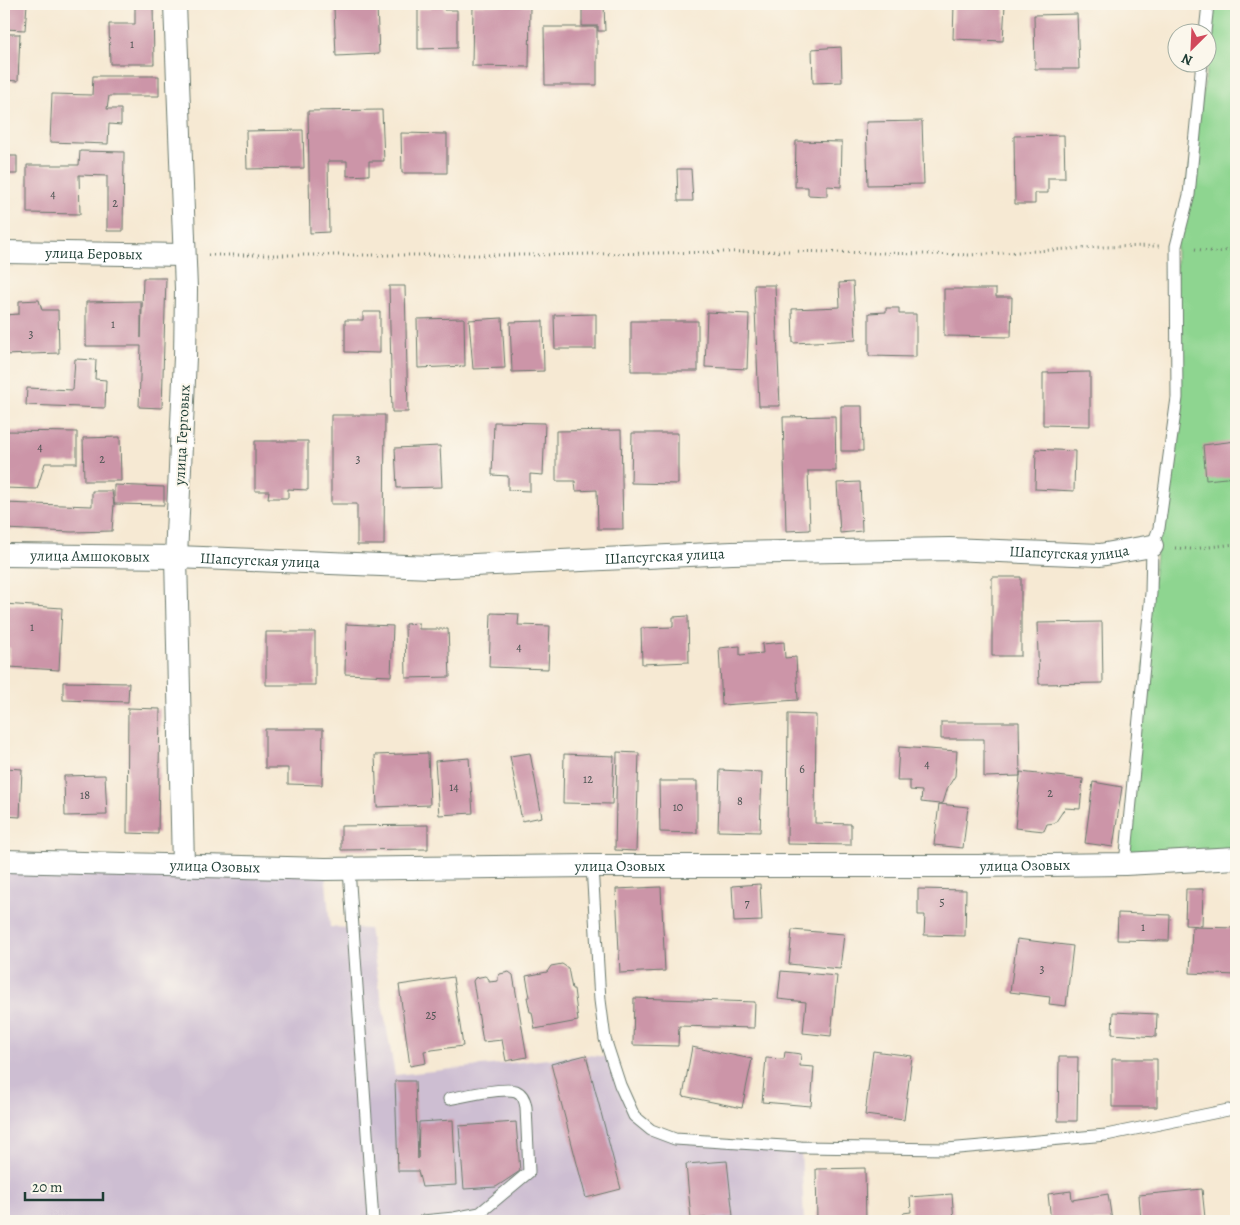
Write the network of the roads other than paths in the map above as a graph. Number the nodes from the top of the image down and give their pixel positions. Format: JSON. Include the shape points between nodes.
{"nodes":[{"id":1,"x":175,"y":4,"type":"edge"},
{"id":2,"x":1208,"y":4,"type":"edge"},
{"id":3,"x":1206,"y":22,"type":"edge"},
{"id":4,"x":1201,"y":72,"type":"edge"},
{"id":5,"x":4,"y":252,"type":"edge"},
{"id":6,"x":184,"y":255,"type":"junction"},
{"id":7,"x":1152,"y":546,"type":"junction"},
{"id":8,"x":4,"y":555,"type":"edge"},
{"id":9,"x":176,"y":557,"type":"junction"},
{"id":10,"x":1236,"y":858,"type":"edge"},
{"id":11,"x":4,"y":861,"type":"edge"},
{"id":12,"x":1125,"y":864,"type":"junction"},
{"id":13,"x":184,"y":866,"type":"junction"},
{"id":14,"x":592,"y":866,"type":"junction"},
{"id":15,"x":349,"y":869,"type":"junction"},
{"id":16,"x":449,"y":1099,"type":"dead end"},
{"id":17,"x":1228,"y":1110,"type":"dead end"},
{"id":18,"x":373,"y":1221,"type":"edge"},
{"id":19,"x":423,"y":1221,"type":"edge"}],
"edges":[{"from":1,"to":6,"type":"street","name":"улица Герговых"},
{"from":2,"to":3,"type":"lane"},
{"from":4,"to":7,"type":"lane","via":[[1190,196],[1176,246],[1177,398],[1159,528]]},
{"from":5,"to":6,"type":"street","name":"улица Беровых"},
{"from":6,"to":9,"type":"street","name":"улица Герговых","via":[[185,357]]},
{"from":7,"to":9,"type":"street","name":"Шапсугская улица","via":[[1100,555],[940,549],[732,553],[430,567]]},
{"from":7,"to":12,"type":"lane","via":[[1151,593]]},
{"from":8,"to":9,"type":"street","name":"улица Амшоковых"},
{"from":9,"to":13,"type":"street","name":"улица Герговых"},
{"from":10,"to":12,"type":"street","name":"улица Озовых"},
{"from":11,"to":13,"type":"street","name":"улица Озовых"},
{"from":12,"to":14,"type":"street","name":"улица Озовых"},
{"from":13,"to":15,"type":"street","name":"улица Озовых"},
{"from":14,"to":15,"type":"street","name":"улица Озовых"},
{"from":14,"to":17,"type":"lane","via":[[605,1039],[634,1116],[651,1130],[675,1139],[800,1147],[947,1149],[1106,1135]]},
{"from":15,"to":18,"type":"lane"},
{"from":16,"to":19,"type":"lane","via":[[505,1090],[521,1095],[526,1107],[529,1172],[480,1213]]}]}
